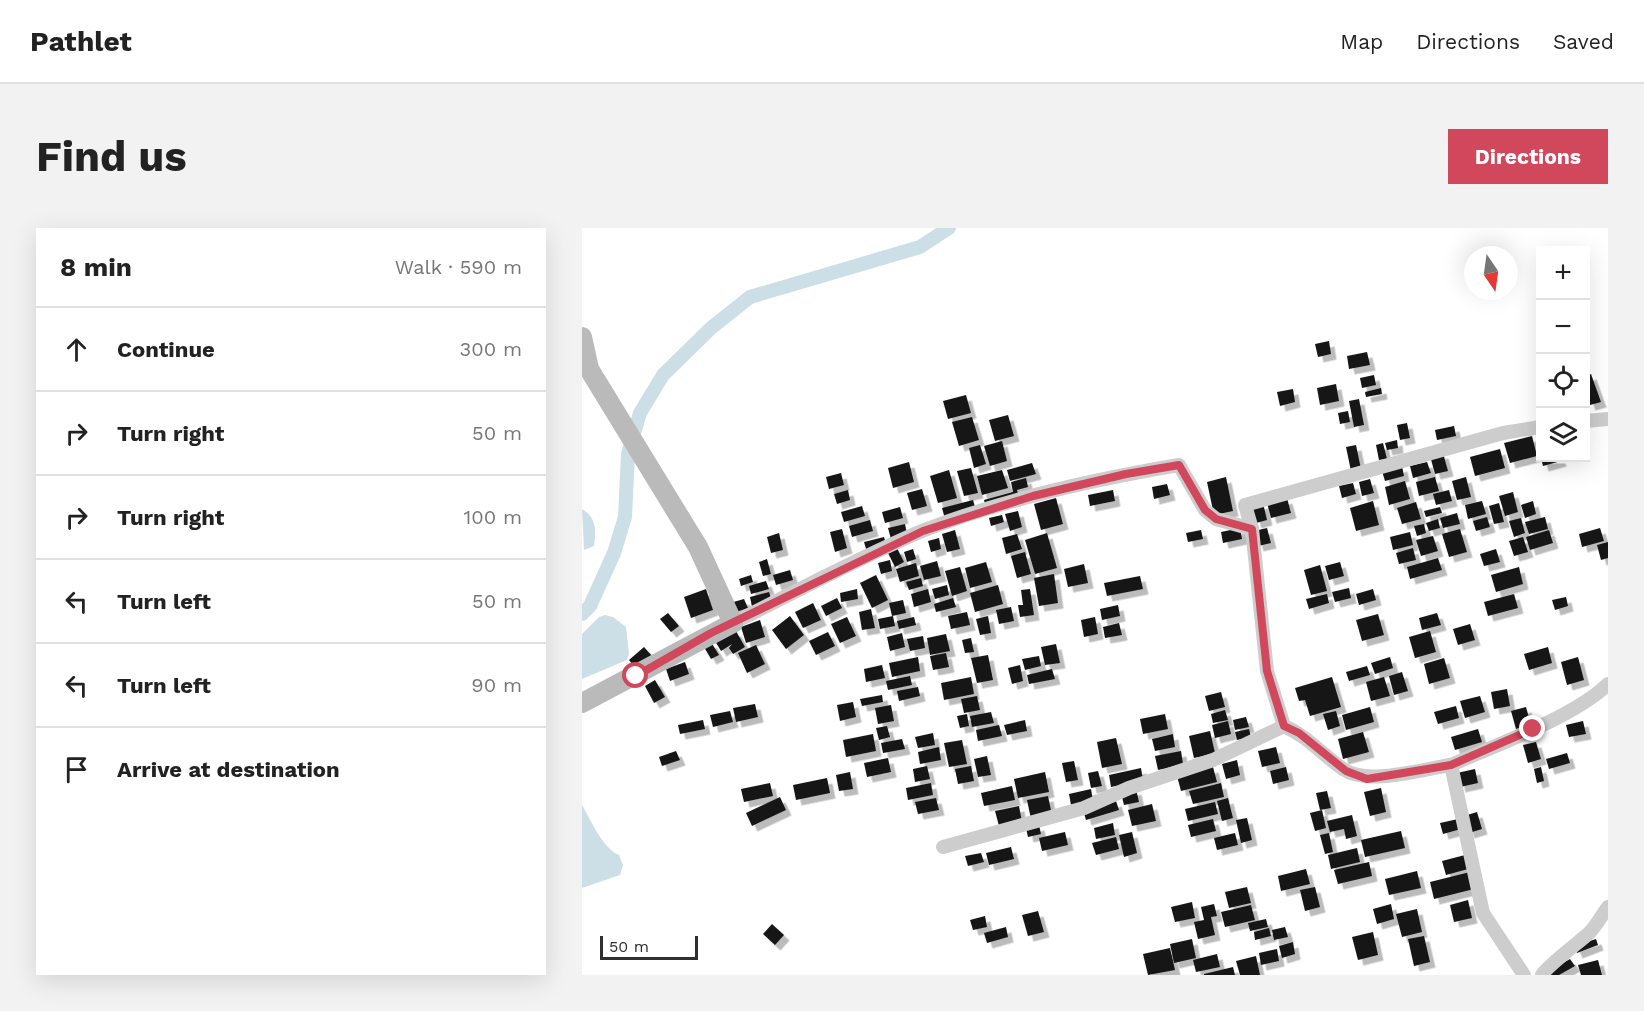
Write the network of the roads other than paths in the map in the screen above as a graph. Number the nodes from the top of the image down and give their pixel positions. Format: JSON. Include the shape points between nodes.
{"nodes":[{"id":1,"x":582,"y":337,"type":"edge"},
{"id":2,"x":1608,"y":419,"type":"edge"},
{"id":3,"x":1590,"y":421,"type":"edge"},
{"id":4,"x":1536,"y":428,"type":"edge"},
{"id":5,"x":1252,"y":529,"type":"junction"},
{"id":6,"x":733,"y":623,"type":"junction"},
{"id":7,"x":1608,"y":684,"type":"edge"},
{"id":8,"x":582,"y":703,"type":"edge"},
{"id":9,"x":1284,"y":726,"type":"junction"},
{"id":10,"x":1451,"y":765,"type":"junction"},
{"id":11,"x":943,"y":847,"type":"dead end"},
{"id":12,"x":1608,"y":907,"type":"edge"},
{"id":13,"x":1524,"y":975,"type":"edge"},
{"id":14,"x":1542,"y":975,"type":"edge"}],
"edges":[{"from":1,"to":6,"type":"street","via":[[589,369],[698,547]]},
{"from":2,"to":3,"type":"street"},
{"from":4,"to":5,"type":"street","via":[[1503,433],[1245,505]]},
{"from":5,"to":6,"type":"street","via":[[1216,519],[1205,510],[1179,465],[1126,474],[1033,496],[923,531]]},
{"from":5,"to":9,"type":"street","via":[[1267,671]]},
{"from":6,"to":8,"type":"street"},
{"from":7,"to":10,"type":"street","via":[[1533,729]]},
{"from":9,"to":10,"type":"street","via":[[1299,733],[1346,771],[1367,779]]},
{"from":9,"to":11,"type":"street","via":[[1213,760],[1129,788],[1084,808]]},
{"from":10,"to":13,"type":"street","via":[[1483,913]]},
{"from":12,"to":14,"type":"street","via":[[1590,932]]}]}
